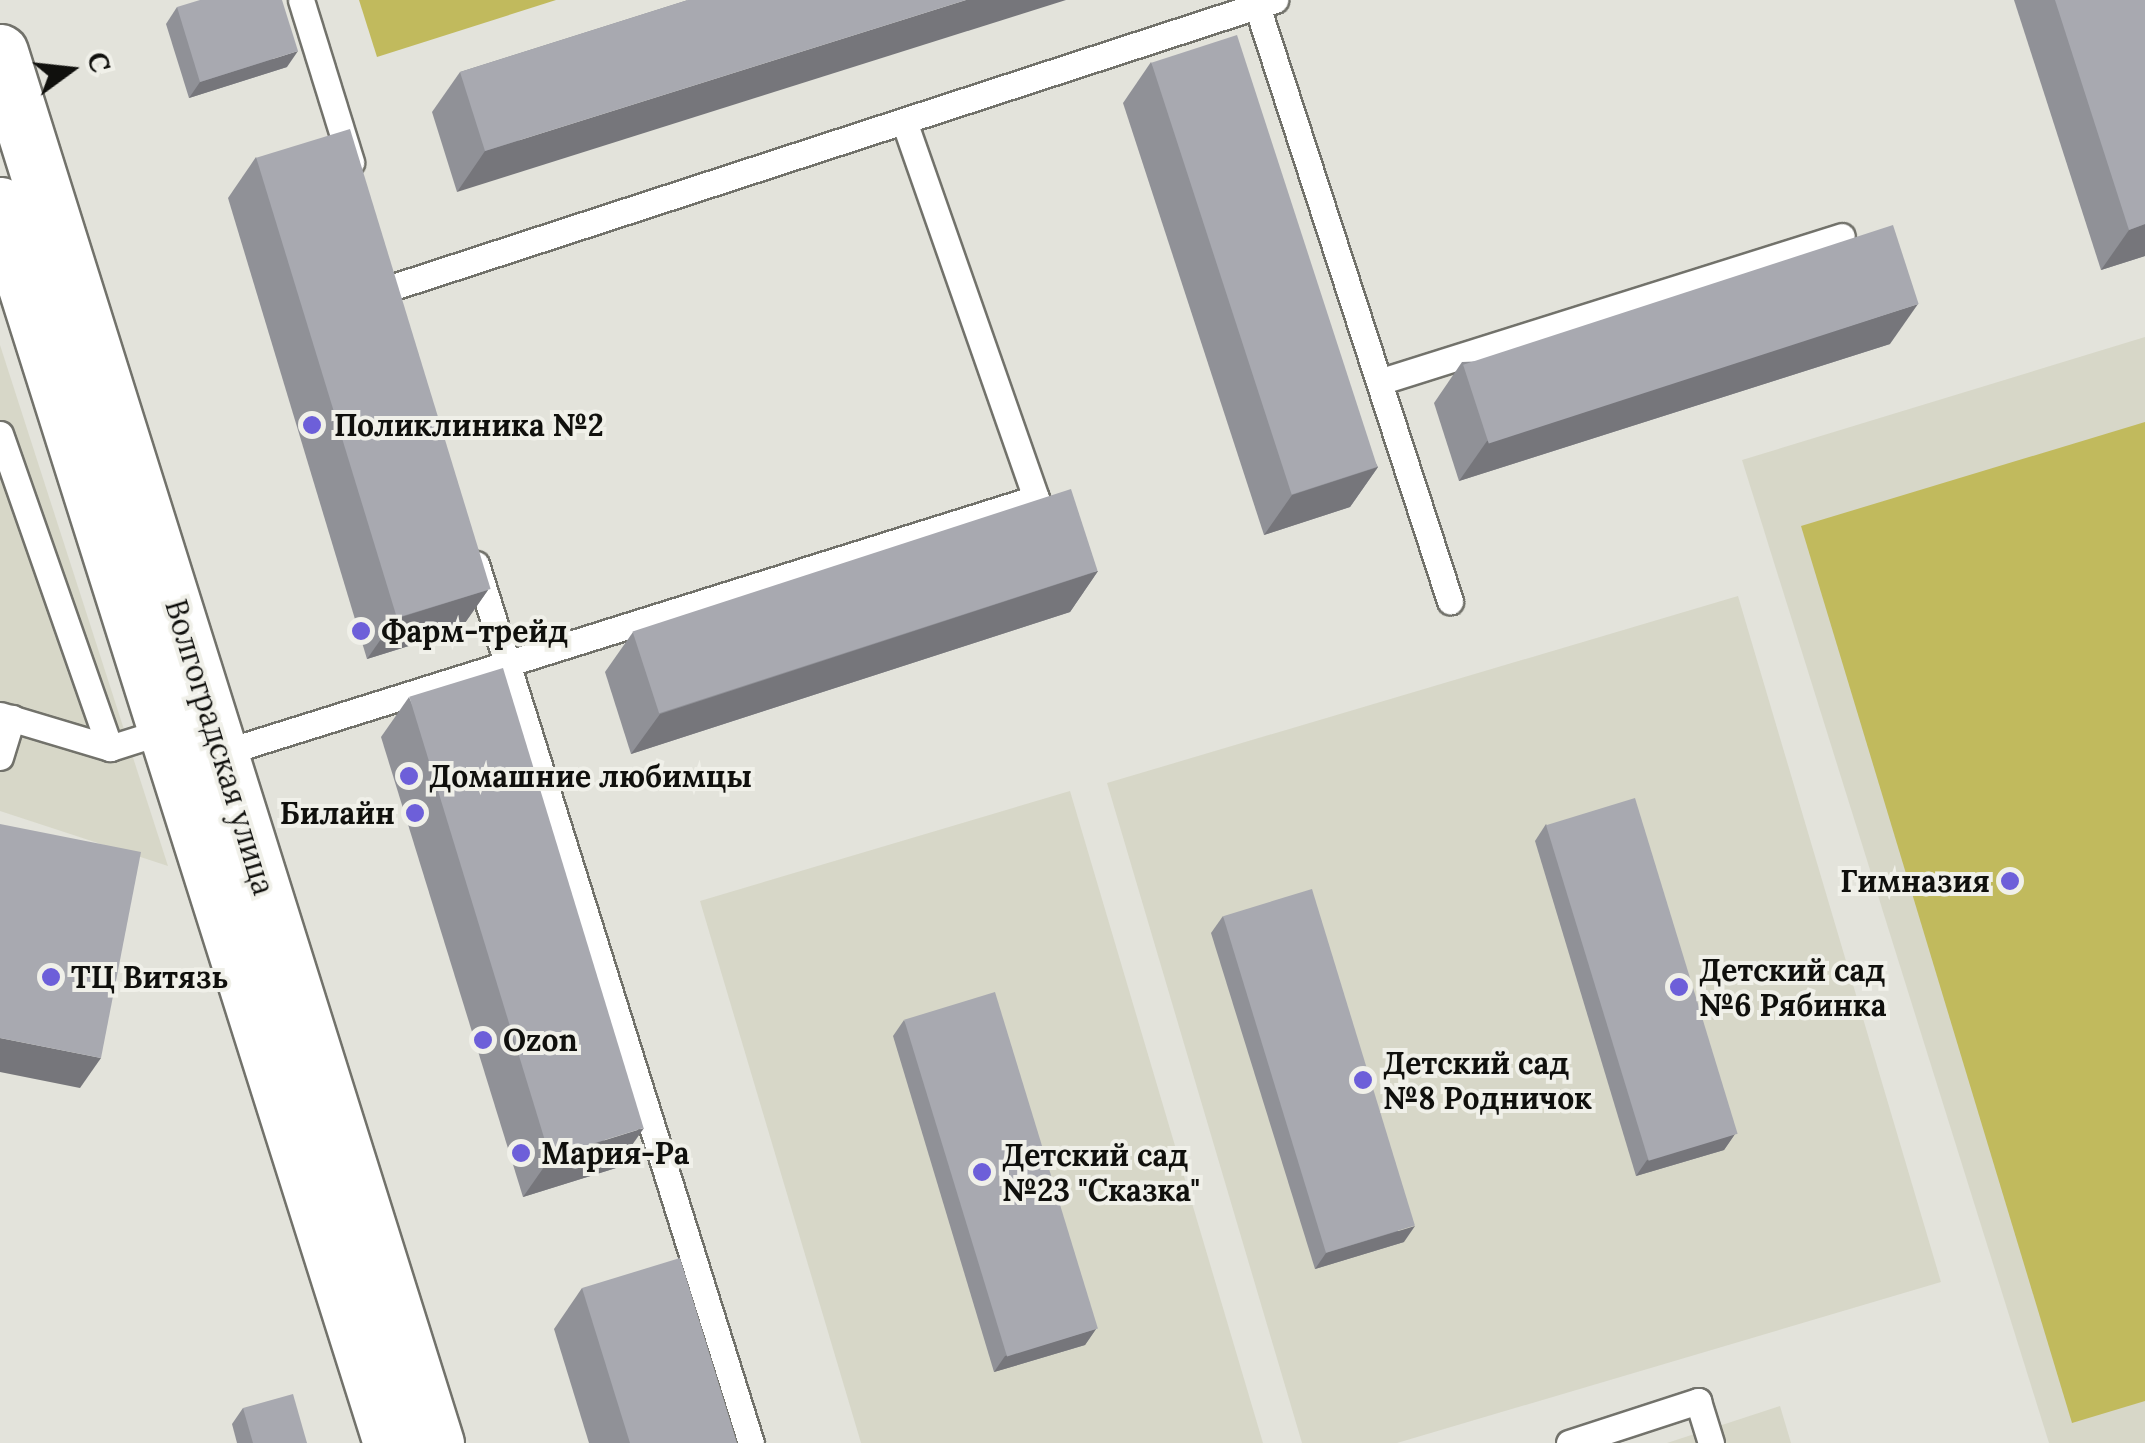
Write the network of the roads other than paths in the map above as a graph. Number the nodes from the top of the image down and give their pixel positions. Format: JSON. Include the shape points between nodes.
{"nodes":[{"id":1,"x":301,"y":0,"type":"edge"},
{"id":2,"x":1266,"y":3,"type":"edge"},
{"id":3,"x":0,"y":52,"type":"edge"},
{"id":4,"x":904,"y":122,"type":"junction"},
{"id":5,"x":357,"y":180,"type":"edge"},
{"id":6,"x":0,"y":205,"type":"edge"},
{"id":7,"x":1842,"y":236,"type":"edge"},
{"id":8,"x":390,"y":288,"type":"edge"},
{"id":9,"x":1382,"y":382,"type":"junction"},
{"id":10,"x":0,"y":434,"type":"edge"},
{"id":11,"x":467,"y":535,"type":"edge"},
{"id":12,"x":1450,"y":601,"type":"dead end"},
{"id":13,"x":509,"y":668,"type":"junction"},
{"id":14,"x":6,"y":717,"type":"edge"},
{"id":15,"x":200,"y":733,"type":"junction"},
{"id":16,"x":110,"y":748,"type":"junction"},
{"id":17,"x":0,"y":757,"type":"edge"},
{"id":18,"x":391,"y":1443,"type":"edge"},
{"id":19,"x":436,"y":1443,"type":"edge"},
{"id":20,"x":751,"y":1443,"type":"edge"},
{"id":21,"x":1569,"y":1443,"type":"edge"},
{"id":22,"x":1711,"y":1443,"type":"edge"}],
"edges":[{"from":1,"to":5,"type":"lane"},
{"from":2,"to":4,"type":"lane"},
{"from":2,"to":9,"type":"lane"},
{"from":3,"to":15,"type":"main road","name":"Волгоградская улица"},
{"from":4,"to":8,"type":"lane"},
{"from":4,"to":13,"type":"lane","via":[[1036,498]]},
{"from":6,"to":15,"type":"main road"},
{"from":7,"to":9,"type":"lane"},
{"from":9,"to":12,"type":"lane"},
{"from":10,"to":16,"type":"lane"},
{"from":11,"to":13,"type":"lane"},
{"from":13,"to":15,"type":"lane"},
{"from":13,"to":20,"type":"lane"},
{"from":14,"to":16,"type":"lane"},
{"from":14,"to":17,"type":"lane"},
{"from":15,"to":16,"type":"lane"},
{"from":15,"to":18,"type":"main road"},
{"from":15,"to":19,"type":"main road","name":"Волгоградская улица"},
{"from":21,"to":22,"type":"lane","via":[[1698,1401]]}]}
